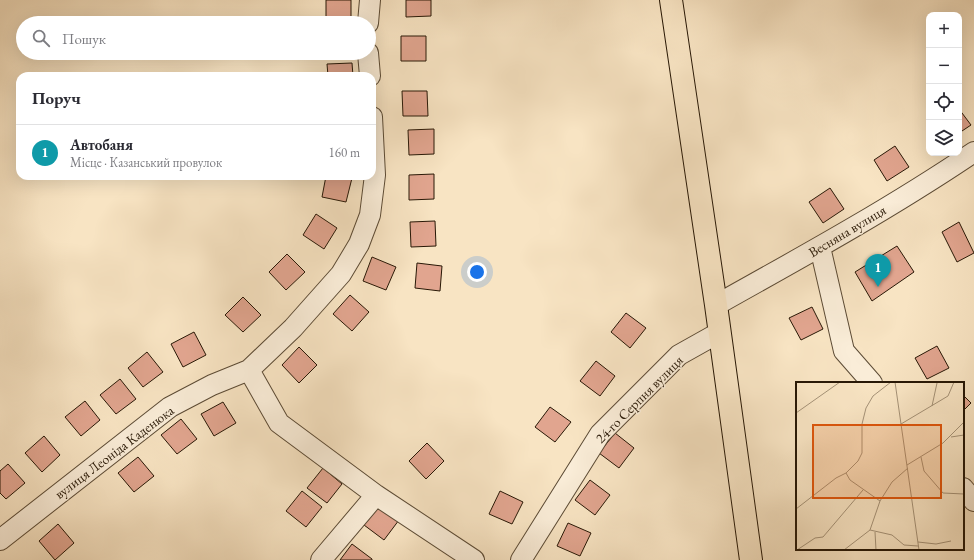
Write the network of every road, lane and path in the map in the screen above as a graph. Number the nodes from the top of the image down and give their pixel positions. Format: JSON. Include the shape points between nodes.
{"nodes":[{"id":1,"x":370,"y":0,"type":"edge"},
{"id":2,"x":671,"y":0,"type":"edge"},
{"id":3,"x":369,"y":16,"type":"edge"},
{"id":4,"x":369,"y":60,"type":"edge"},
{"id":5,"x":370,"y":72,"type":"edge"},
{"id":6,"x":974,"y":152,"type":"edge"},
{"id":7,"x":374,"y":180,"type":"edge"},
{"id":8,"x":820,"y":247,"type":"junction"},
{"id":9,"x":716,"y":305,"type":"junction"},
{"id":10,"x":720,"y":332,"type":"junction"},
{"id":11,"x":249,"y":370,"type":"junction"},
{"id":12,"x":871,"y":382,"type":"edge"},
{"id":13,"x":964,"y":489,"type":"edge"},
{"id":14,"x":376,"y":495,"type":"junction"},
{"id":15,"x":974,"y":501,"type":"edge"},
{"id":16,"x":0,"y":540,"type":"edge"},
{"id":17,"x":321,"y":560,"type":"edge"},
{"id":18,"x":474,"y":560,"type":"edge"},
{"id":19,"x":520,"y":560,"type":"edge"},
{"id":20,"x":751,"y":560,"type":"edge"}],
"edges":[{"from":1,"to":3,"type":"street"},
{"from":2,"to":9,"type":"highway"},
{"from":4,"to":5,"type":"street"},
{"from":6,"to":8,"type":"street","name":"Весняна вулиця"},
{"from":7,"to":11,"type":"street","name":"вулиця Леоніда Каденюка","via":[[370,214],[359,244],[341,274],[293,328]]},
{"from":8,"to":9,"type":"street","name":"Весняна вулиця"},
{"from":8,"to":12,"type":"street","via":[[844,351]]},
{"from":9,"to":10,"type":"highway"},
{"from":10,"to":19,"type":"street","name":"24-го Серпня вулиця","via":[[679,355],[600,434]]},
{"from":10,"to":20,"type":"highway"},
{"from":11,"to":14,"type":"street","via":[[279,423]]},
{"from":11,"to":16,"type":"street","name":"вулиця Леоніда Каденюка","via":[[170,407]]},
{"from":13,"to":15,"type":"street"},
{"from":14,"to":17,"type":"street"},
{"from":14,"to":18,"type":"street"}]}
